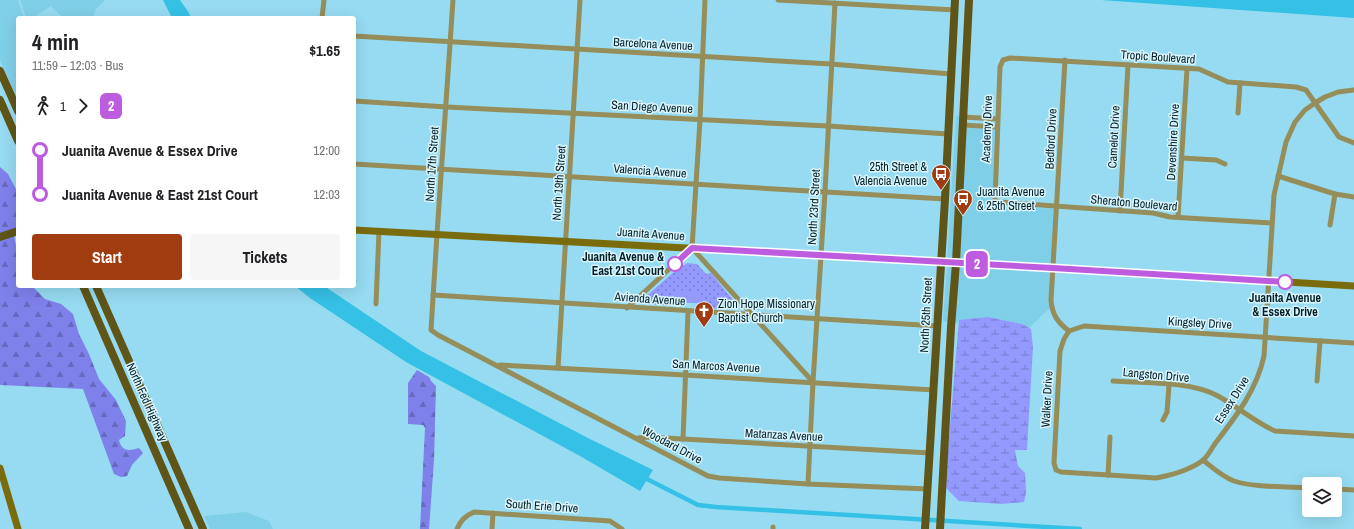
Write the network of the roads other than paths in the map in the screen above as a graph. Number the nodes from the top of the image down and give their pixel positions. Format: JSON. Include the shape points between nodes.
{"nodes":[{"id":1,"x":324,"y":0,"type":"edge"},
{"id":2,"x":453,"y":0,"type":"edge"},
{"id":3,"x":580,"y":0,"type":"edge"},
{"id":4,"x":705,"y":0,"type":"edge"},
{"id":5,"x":778,"y":0,"type":"edge"},
{"id":6,"x":955,"y":0,"type":"edge"},
{"id":7,"x":969,"y":0,"type":"edge"},
{"id":8,"x":835,"y":3,"type":"junction"},
{"id":9,"x":954,"y":10,"type":"junction"},
{"id":10,"x":322,"y":16,"type":"edge"},
{"id":11,"x":356,"y":36,"type":"edge"},
{"id":12,"x":450,"y":43,"type":"junction"},
{"id":13,"x":576,"y":50,"type":"junction"},
{"id":14,"x":702,"y":57,"type":"junction"},
{"id":15,"x":1003,"y":60,"type":"joint"},
{"id":16,"x":1065,"y":60,"type":"junction"},
{"id":17,"x":832,"y":64,"type":"junction"},
{"id":18,"x":1128,"y":65,"type":"junction"},
{"id":19,"x":1187,"y":68,"type":"junction"},
{"id":20,"x":0,"y":71,"type":"edge"},
{"id":21,"x":951,"y":74,"type":"junction"},
{"id":22,"x":1240,"y":83,"type":"junction"},
{"id":23,"x":964,"y":89,"type":"junction"},
{"id":24,"x":1354,"y":90,"type":"edge"},
{"id":25,"x":0,"y":100,"type":"edge"},
{"id":26,"x":356,"y":101,"type":"edge"},
{"id":27,"x":1315,"y":103,"type":"junction"},
{"id":28,"x":16,"y":107,"type":"edge"},
{"id":29,"x":446,"y":107,"type":"junction"},
{"id":30,"x":574,"y":113,"type":"junction"},
{"id":31,"x":1238,"y":113,"type":"dead end"},
{"id":32,"x":998,"y":119,"type":"junction"},
{"id":33,"x":700,"y":120,"type":"junction"},
{"id":34,"x":963,"y":121,"type":"junction"},
{"id":35,"x":828,"y":126,"type":"junction"},
{"id":36,"x":997,"y":127,"type":"junction"},
{"id":37,"x":948,"y":134,"type":"junction"},
{"id":38,"x":16,"y":136,"type":"edge"},
{"id":39,"x":1354,"y":143,"type":"edge"},
{"id":40,"x":1182,"y":158,"type":"junction"},
{"id":41,"x":356,"y":164,"type":"edge"},
{"id":42,"x":1225,"y":164,"type":"dead end"},
{"id":43,"x":442,"y":169,"type":"junction"},
{"id":44,"x":569,"y":176,"type":"junction"},
{"id":45,"x":1278,"y":176,"type":"junction"},
{"id":46,"x":696,"y":184,"type":"junction"},
{"id":47,"x":825,"y":192,"type":"junction"},
{"id":48,"x":1335,"y":194,"type":"junction"},
{"id":49,"x":1354,"y":197,"type":"edge"},
{"id":50,"x":945,"y":199,"type":"junction"},
{"id":51,"x":995,"y":200,"type":"joint"},
{"id":52,"x":1057,"y":207,"type":"junction"},
{"id":53,"x":1120,"y":211,"type":"junction"},
{"id":54,"x":1178,"y":217,"type":"junction"},
{"id":55,"x":1272,"y":223,"type":"junction"},
{"id":56,"x":1330,"y":225,"type":"dead end"},
{"id":57,"x":356,"y":230,"type":"edge"},
{"id":58,"x":378,"y":231,"type":"junction"},
{"id":59,"x":16,"y":232,"type":"edge"},
{"id":60,"x":437,"y":234,"type":"junction"},
{"id":61,"x":0,"y":237,"type":"edge"},
{"id":62,"x":566,"y":240,"type":"junction"},
{"id":63,"x":692,"y":248,"type":"junction"},
{"id":64,"x":821,"y":255,"type":"junction"},
{"id":65,"x":941,"y":262,"type":"junction"},
{"id":66,"x":956,"y":263,"type":"junction"},
{"id":67,"x":1053,"y":268,"type":"junction"},
{"id":68,"x":1269,"y":281,"type":"junction"},
{"id":69,"x":1354,"y":286,"type":"edge"},
{"id":70,"x":83,"y":288,"type":"edge"},
{"id":71,"x":97,"y":288,"type":"edge"},
{"id":72,"x":433,"y":295,"type":"junction"},
{"id":73,"x":376,"y":304,"type":"dead end"},
{"id":74,"x":561,"y":304,"type":"junction"},
{"id":75,"x":627,"y":308,"type":"junction"},
{"id":76,"x":688,"y":312,"type":"junction"},
{"id":77,"x":752,"y":315,"type":"junction"},
{"id":78,"x":817,"y":319,"type":"junction"},
{"id":79,"x":937,"y":326,"type":"junction"},
{"id":80,"x":432,"y":330,"type":"joint"},
{"id":81,"x":1069,"y":332,"type":"junction"},
{"id":82,"x":1265,"y":337,"type":"junction"},
{"id":83,"x":1320,"y":341,"type":"junction"},
{"id":84,"x":1354,"y":343,"type":"edge"},
{"id":85,"x":497,"y":365,"type":"junction"},
{"id":86,"x":558,"y":368,"type":"junction"},
{"id":87,"x":935,"y":370,"type":"junction"},
{"id":88,"x":685,"y":374,"type":"junction"},
{"id":89,"x":1113,"y":381,"type":"dead end"},
{"id":90,"x":1318,"y":381,"type":"dead end"},
{"id":91,"x":813,"y":382,"type":"junction"},
{"id":92,"x":1170,"y":385,"type":"junction"},
{"id":93,"x":947,"y":388,"type":"junction"},
{"id":94,"x":934,"y":390,"type":"junction"},
{"id":95,"x":946,"y":409,"type":"junction"},
{"id":96,"x":1240,"y":410,"type":"junction"},
{"id":97,"x":1163,"y":420,"type":"dead end"},
{"id":98,"x":1354,"y":436,"type":"edge"},
{"id":99,"x":1110,"y":437,"type":"dead end"},
{"id":100,"x":637,"y":438,"type":"junction"},
{"id":101,"x":683,"y":439,"type":"junction"},
{"id":102,"x":154,"y":446,"type":"junction"},
{"id":103,"x":810,"y":446,"type":"junction"},
{"id":104,"x":930,"y":453,"type":"junction"},
{"id":105,"x":173,"y":459,"type":"junction"},
{"id":106,"x":1203,"y":460,"type":"junction"},
{"id":107,"x":0,"y":468,"type":"edge"},
{"id":108,"x":1056,"y":470,"type":"joint"},
{"id":109,"x":1108,"y":475,"type":"junction"},
{"id":110,"x":808,"y":484,"type":"junction"},
{"id":111,"x":928,"y":488,"type":"junction"},
{"id":112,"x":1302,"y":488,"type":"edge"},
{"id":113,"x":1342,"y":489,"type":"edge"},
{"id":114,"x":1354,"y":490,"type":"edge"},
{"id":115,"x":493,"y":513,"type":"junction"},
{"id":116,"x":18,"y":529,"type":"edge"},
{"id":117,"x":189,"y":529,"type":"edge"},
{"id":118,"x":203,"y":529,"type":"edge"},
{"id":119,"x":456,"y":529,"type":"edge"},
{"id":120,"x":492,"y":529,"type":"edge"},
{"id":121,"x":622,"y":529,"type":"edge"},
{"id":122,"x":925,"y":529,"type":"edge"},
{"id":123,"x":940,"y":529,"type":"edge"}],
"edges":[{"from":1,"to":10,"type":"street"},
{"from":2,"to":12,"type":"street","name":"North 17th Street"},
{"from":3,"to":13,"type":"street","name":"North 19th Street"},
{"from":4,"to":14,"type":"street"},
{"from":5,"to":8,"type":"street"},
{"from":6,"to":9,"type":"main road","name":"North 25th Street"},
{"from":7,"to":23,"type":"main road"},
{"from":8,"to":9,"type":"street"},
{"from":8,"to":17,"type":"street","name":"North 23rd Street"},
{"from":9,"to":21,"type":"main road","name":"North 25th Street"},
{"from":11,"to":12,"type":"street","name":"Barcelona Avenue"},
{"from":12,"to":13,"type":"street","name":"Barcelona Avenue"},
{"from":12,"to":29,"type":"street","name":"North 17th Street"},
{"from":13,"to":14,"type":"street","name":"Barcelona Avenue"},
{"from":13,"to":30,"type":"street","name":"North 19th Street"},
{"from":14,"to":17,"type":"street","name":"Barcelona Avenue"},
{"from":14,"to":33,"type":"street"},
{"from":15,"to":16,"type":"street","name":"Tropic Boulevard"},
{"from":15,"to":32,"type":"street","name":"Academy Drive","via":[[1000,67]]},
{"from":16,"to":18,"type":"street","name":"Tropic Boulevard"},
{"from":16,"to":52,"type":"street","name":"Bedford Drive"},
{"from":17,"to":21,"type":"street","name":"Barcelona Avenue"},
{"from":17,"to":35,"type":"street","name":"North 23rd Street"},
{"from":18,"to":19,"type":"street","name":"Tropic Boulevard"},
{"from":18,"to":53,"type":"street","name":"Camelot Drive"},
{"from":19,"to":22,"type":"street","name":"Tropic Boulevard","via":[[1199,69],[1223,80]]},
{"from":19,"to":40,"type":"street","name":"Devenshire Drive"},
{"from":20,"to":28,"type":"main road"},
{"from":21,"to":23,"type":"main road","via":[[958,75]]},
{"from":21,"to":37,"type":"main road","name":"North 25th Street"},
{"from":22,"to":27,"type":"street","name":"Tropic Boulevard","via":[[1296,87],[1306,90]]},
{"from":22,"to":31,"type":"street"},
{"from":23,"to":34,"type":"main road"},
{"from":24,"to":27,"type":"street","name":"Essex Drive","via":[[1338,92]]},
{"from":25,"to":38,"type":"main road"},
{"from":26,"to":29,"type":"street","name":"San Diego Avenue"},
{"from":27,"to":39,"type":"street","name":"Tropic Boulevard","via":[[1339,137]]},
{"from":27,"to":45,"type":"street","name":"Essex Drive","via":[[1295,122],[1286,142]]},
{"from":29,"to":30,"type":"street","name":"San Diego Avenue"},
{"from":29,"to":43,"type":"street","name":"North 17th Street"},
{"from":30,"to":33,"type":"street","name":"San Diego Avenue"},
{"from":30,"to":44,"type":"street","name":"North 19th Street"},
{"from":32,"to":34,"type":"street"},
{"from":32,"to":36,"type":"street","name":"Academy Drive"},
{"from":33,"to":35,"type":"street","name":"San Diego Avenue"},
{"from":33,"to":46,"type":"street"},
{"from":34,"to":36,"type":"street"},
{"from":34,"to":66,"type":"main road"},
{"from":35,"to":37,"type":"street","name":"San Diego Avenue"},
{"from":35,"to":47,"type":"street","name":"North 23rd Street"},
{"from":36,"to":51,"type":"street","name":"Academy Drive"},
{"from":37,"to":50,"type":"main road","name":"North 25th Street"},
{"from":40,"to":42,"type":"street","via":[[1216,160]]},
{"from":40,"to":54,"type":"street","name":"Devenshire Drive"},
{"from":41,"to":43,"type":"street","name":"Valencia Avenue"},
{"from":43,"to":44,"type":"street","name":"Valencia Avenue"},
{"from":43,"to":60,"type":"street","name":"North 17th Street"},
{"from":44,"to":46,"type":"street","name":"Valencia Avenue"},
{"from":44,"to":62,"type":"street","name":"North 19th Street"},
{"from":45,"to":48,"type":"street"},
{"from":45,"to":55,"type":"street","name":"Essex Drive"},
{"from":46,"to":47,"type":"street","name":"Valencia Avenue"},
{"from":46,"to":63,"type":"street"},
{"from":47,"to":50,"type":"street","name":"Valencia Avenue"},
{"from":47,"to":64,"type":"street","name":"North 23rd Street"},
{"from":48,"to":49,"type":"street"},
{"from":48,"to":56,"type":"street"},
{"from":50,"to":65,"type":"main road","name":"North 25th Street"},
{"from":51,"to":52,"type":"street","name":"Sheraton Boulevard"},
{"from":52,"to":53,"type":"street","name":"Sheraton Boulevard"},
{"from":52,"to":67,"type":"street","name":"Bedford Drive"},
{"from":53,"to":54,"type":"street","name":"Sheraton Boulevard"},
{"from":54,"to":55,"type":"street","name":"Sheraton Boulevard"},
{"from":55,"to":68,"type":"street","name":"Essex Drive"},
{"from":57,"to":58,"type":"street","name":"Juanita Avenue"},
{"from":58,"to":60,"type":"street","name":"Juanita Avenue"},
{"from":58,"to":73,"type":"street"},
{"from":59,"to":61,"type":"main road"},
{"from":60,"to":62,"type":"street","name":"Juanita Avenue"},
{"from":60,"to":72,"type":"street","name":"North 17th Street"},
{"from":62,"to":63,"type":"street","name":"Juanita Avenue"},
{"from":62,"to":74,"type":"street","name":"North 19th Street"},
{"from":63,"to":64,"type":"street","name":"Juanita Avenue"},
{"from":63,"to":75,"type":"street"},
{"from":63,"to":77,"type":"street"},
{"from":64,"to":65,"type":"street","name":"Juanita Avenue"},
{"from":64,"to":78,"type":"street","name":"North 23rd Street"},
{"from":65,"to":66,"type":"street","name":"Juanita Avenue"},
{"from":65,"to":79,"type":"main road","name":"North 25th Street"},
{"from":66,"to":67,"type":"street","name":"Juanita Avenue"},
{"from":66,"to":93,"type":"main road"},
{"from":67,"to":68,"type":"street","name":"Juanita Avenue"},
{"from":67,"to":81,"type":"street","name":"Bedford Drive","via":[[1052,311]]},
{"from":68,"to":69,"type":"street","name":"Juanita Avenue"},
{"from":68,"to":82,"type":"street","name":"Essex Drive"},
{"from":70,"to":102,"type":"main road","name":"North Fed Highway"},
{"from":71,"to":105,"type":"main road","name":"North Fed Highway"},
{"from":72,"to":74,"type":"street","name":"Avienda Avenue"},
{"from":72,"to":80,"type":"street","name":"North 17th Street"},
{"from":74,"to":75,"type":"street","name":"Avienda Avenue"},
{"from":74,"to":86,"type":"street","name":"North 19th Street"},
{"from":75,"to":76,"type":"street","name":"Avienda Avenue"},
{"from":76,"to":77,"type":"street","name":"Avienda Avenue"},
{"from":76,"to":88,"type":"street"},
{"from":77,"to":78,"type":"street","name":"Avienda Avenue"},
{"from":77,"to":91,"type":"street"},
{"from":78,"to":79,"type":"street","name":"Avienda Avenue"},
{"from":78,"to":91,"type":"street","name":"North 23rd Street"},
{"from":79,"to":87,"type":"main road","name":"North 25th Street"},
{"from":80,"to":85,"type":"street","name":"Woodard Drive"},
{"from":81,"to":82,"type":"street","name":"Kingsley Drive","via":[[1084,326]]},
{"from":81,"to":108,"type":"street","name":"Walker Drive","via":[[1060,351],[1054,463]]},
{"from":82,"to":83,"type":"street","name":"Kingsley Drive"},
{"from":82,"to":96,"type":"street","name":"Essex Drive","via":[[1264,356],[1257,381]]},
{"from":83,"to":84,"type":"street","name":"Kingsley Drive"},
{"from":83,"to":90,"type":"street"},
{"from":85,"to":86,"type":"street","name":"San Marcos Avenue"},
{"from":85,"to":100,"type":"street","name":"Woodard Drive"},
{"from":86,"to":88,"type":"street","name":"San Marcos Avenue"},
{"from":87,"to":93,"type":"main road","via":[[941,385]]},
{"from":87,"to":94,"type":"main road","name":"North 25th Street"},
{"from":88,"to":91,"type":"street","name":"San Marcos Avenue"},
{"from":88,"to":101,"type":"street"},
{"from":89,"to":92,"type":"street","name":"Langston Drive"},
{"from":91,"to":94,"type":"street","name":"San Marcos Avenue"},
{"from":91,"to":103,"type":"street","name":"North 23rd Street"},
{"from":92,"to":96,"type":"street","name":"Langston Drive","via":[[1185,386],[1218,396]]},
{"from":92,"to":97,"type":"street","via":[[1167,412]]},
{"from":93,"to":95,"type":"main road"},
{"from":94,"to":95,"type":"main road","via":[[942,396]]},
{"from":94,"to":104,"type":"main road","name":"North 25th Street"},
{"from":95,"to":123,"type":"main road"},
{"from":96,"to":98,"type":"street","name":"Langston Drive","via":[[1276,431]]},
{"from":96,"to":106,"type":"street","name":"Essex Drive"},
{"from":99,"to":109,"type":"street"},
{"from":100,"to":101,"type":"street","name":"Matanzas Avenue"},
{"from":100,"to":110,"type":"street","name":"Woodard Drive","via":[[708,476]]},
{"from":101,"to":103,"type":"street","name":"Matanzas Avenue"},
{"from":102,"to":105,"type":"main road","via":[[163,457]]},
{"from":102,"to":117,"type":"main road","name":"North Fed Highway"},
{"from":103,"to":104,"type":"street","name":"Matanzas Avenue"},
{"from":103,"to":110,"type":"street","name":"North 23rd Street"},
{"from":104,"to":111,"type":"main road","name":"North 25th Street"},
{"from":105,"to":118,"type":"main road","name":"North Fed Highway"},
{"from":106,"to":109,"type":"street","name":"Essex Drive","via":[[1169,476],[1156,478]]},
{"from":106,"to":112,"type":"street","via":[[1228,478],[1247,484]]},
{"from":107,"to":116,"type":"street"},
{"from":108,"to":109,"type":"street","name":"Essex Drive"},
{"from":110,"to":111,"type":"street","name":"Woodard Drive"},
{"from":111,"to":122,"type":"main road","name":"North 25th Street"},
{"from":113,"to":114,"type":"street"},
{"from":115,"to":119,"type":"street","name":"South Erie Drive","via":[[474,512],[467,515]]},
{"from":115,"to":120,"type":"street"},
{"from":115,"to":121,"type":"street","name":"South Erie Drive","via":[[610,521]]}]}
